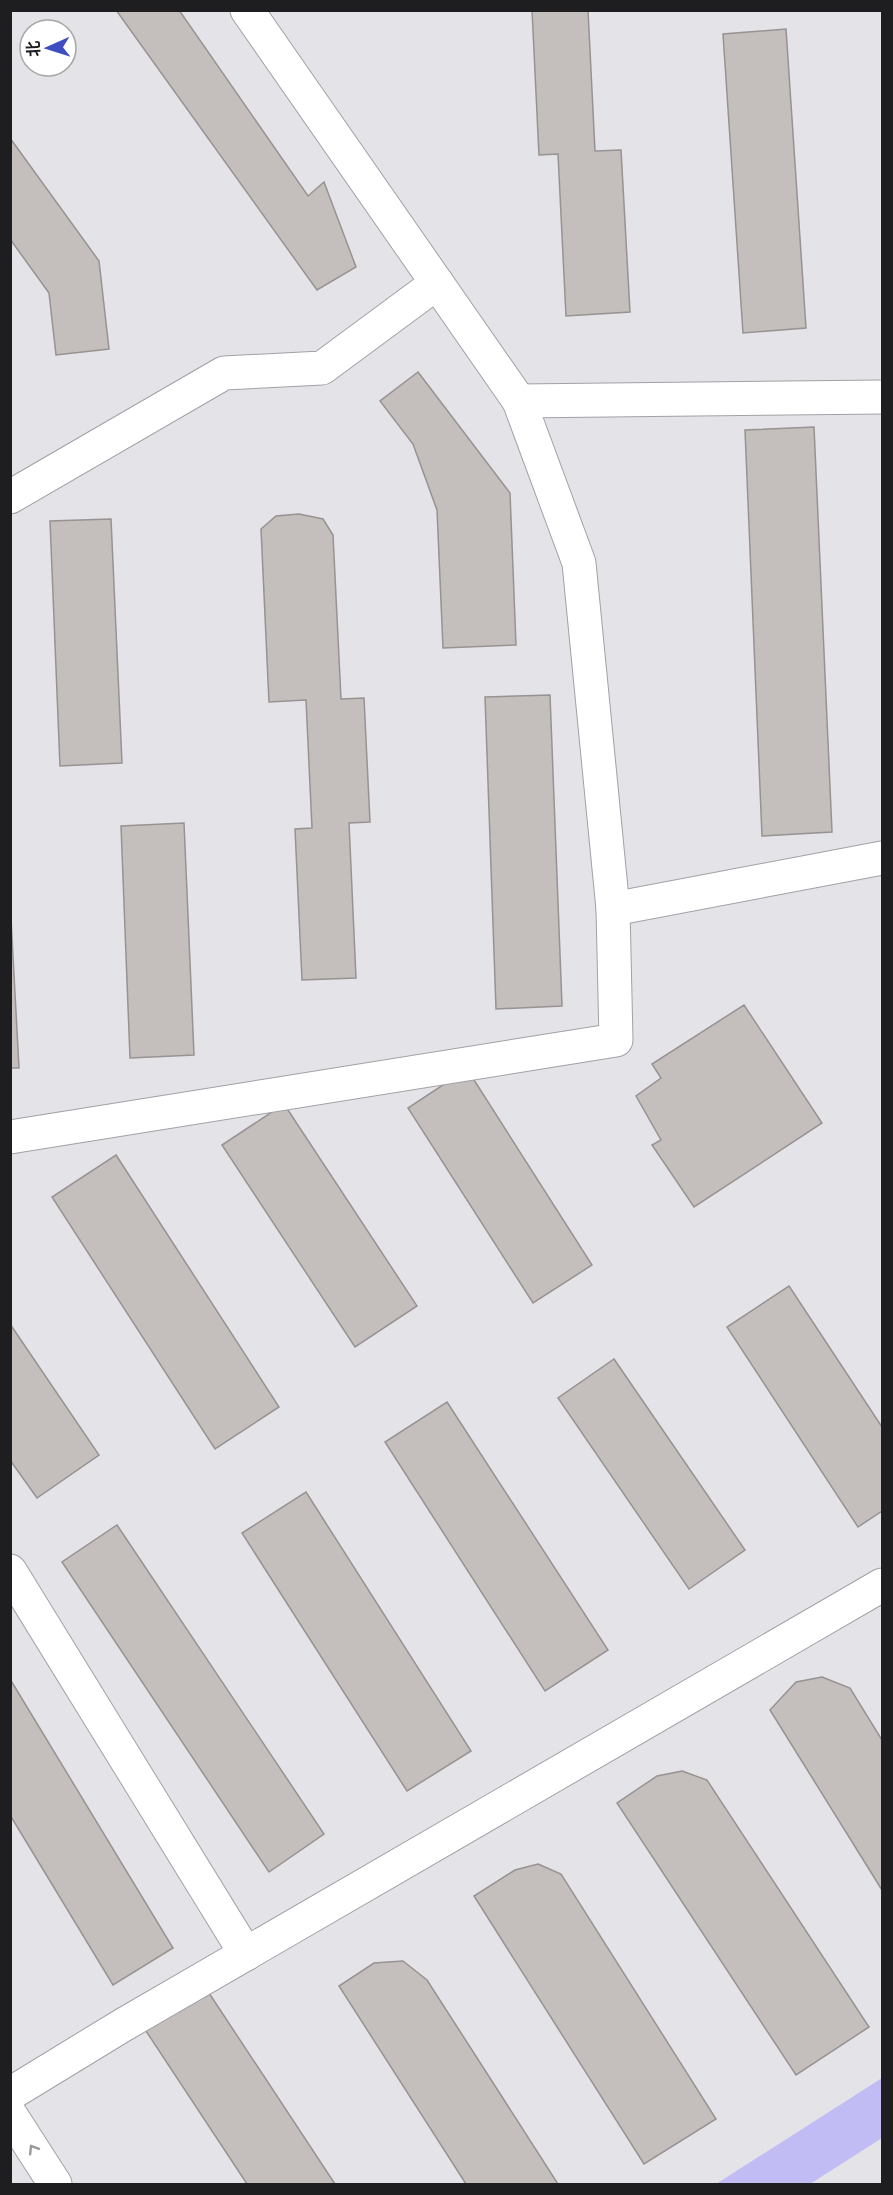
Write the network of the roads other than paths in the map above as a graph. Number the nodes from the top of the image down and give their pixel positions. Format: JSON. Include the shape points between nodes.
{"nodes":[{"id":1,"x":247,"y":10,"type":"edge"},
{"id":2,"x":437,"y":283,"type":"junction"},
{"id":3,"x":882,"y":397,"type":"edge"},
{"id":4,"x":519,"y":401,"type":"junction"},
{"id":5,"x":10,"y":497,"type":"edge"},
{"id":6,"x":882,"y":858,"type":"edge"},
{"id":7,"x":613,"y":909,"type":"junction"},
{"id":8,"x":10,"y":1137,"type":"edge"},
{"id":9,"x":10,"y":1571,"type":"edge"},
{"id":10,"x":882,"y":1585,"type":"edge"},
{"id":11,"x":246,"y":1954,"type":"junction"},
{"id":12,"x":10,"y":2094,"type":"edge"},
{"id":13,"x":10,"y":2114,"type":"edge"},
{"id":14,"x":55,"y":2184,"type":"edge"}],
"edges":[{"from":1,"to":2,"type":"street"},
{"from":2,"to":4,"type":"street"},
{"from":2,"to":5,"type":"street","via":[[322,368],[224,373]]},
{"from":3,"to":4,"type":"street"},
{"from":4,"to":7,"type":"street","via":[[579,563]]},
{"from":6,"to":7,"type":"street"},
{"from":7,"to":8,"type":"street","via":[[616,1040]]},
{"from":9,"to":11,"type":"street"},
{"from":10,"to":11,"type":"street"},
{"from":11,"to":12,"type":"street"},
{"from":14,"to":13,"type":"street","one_way":true}]}
